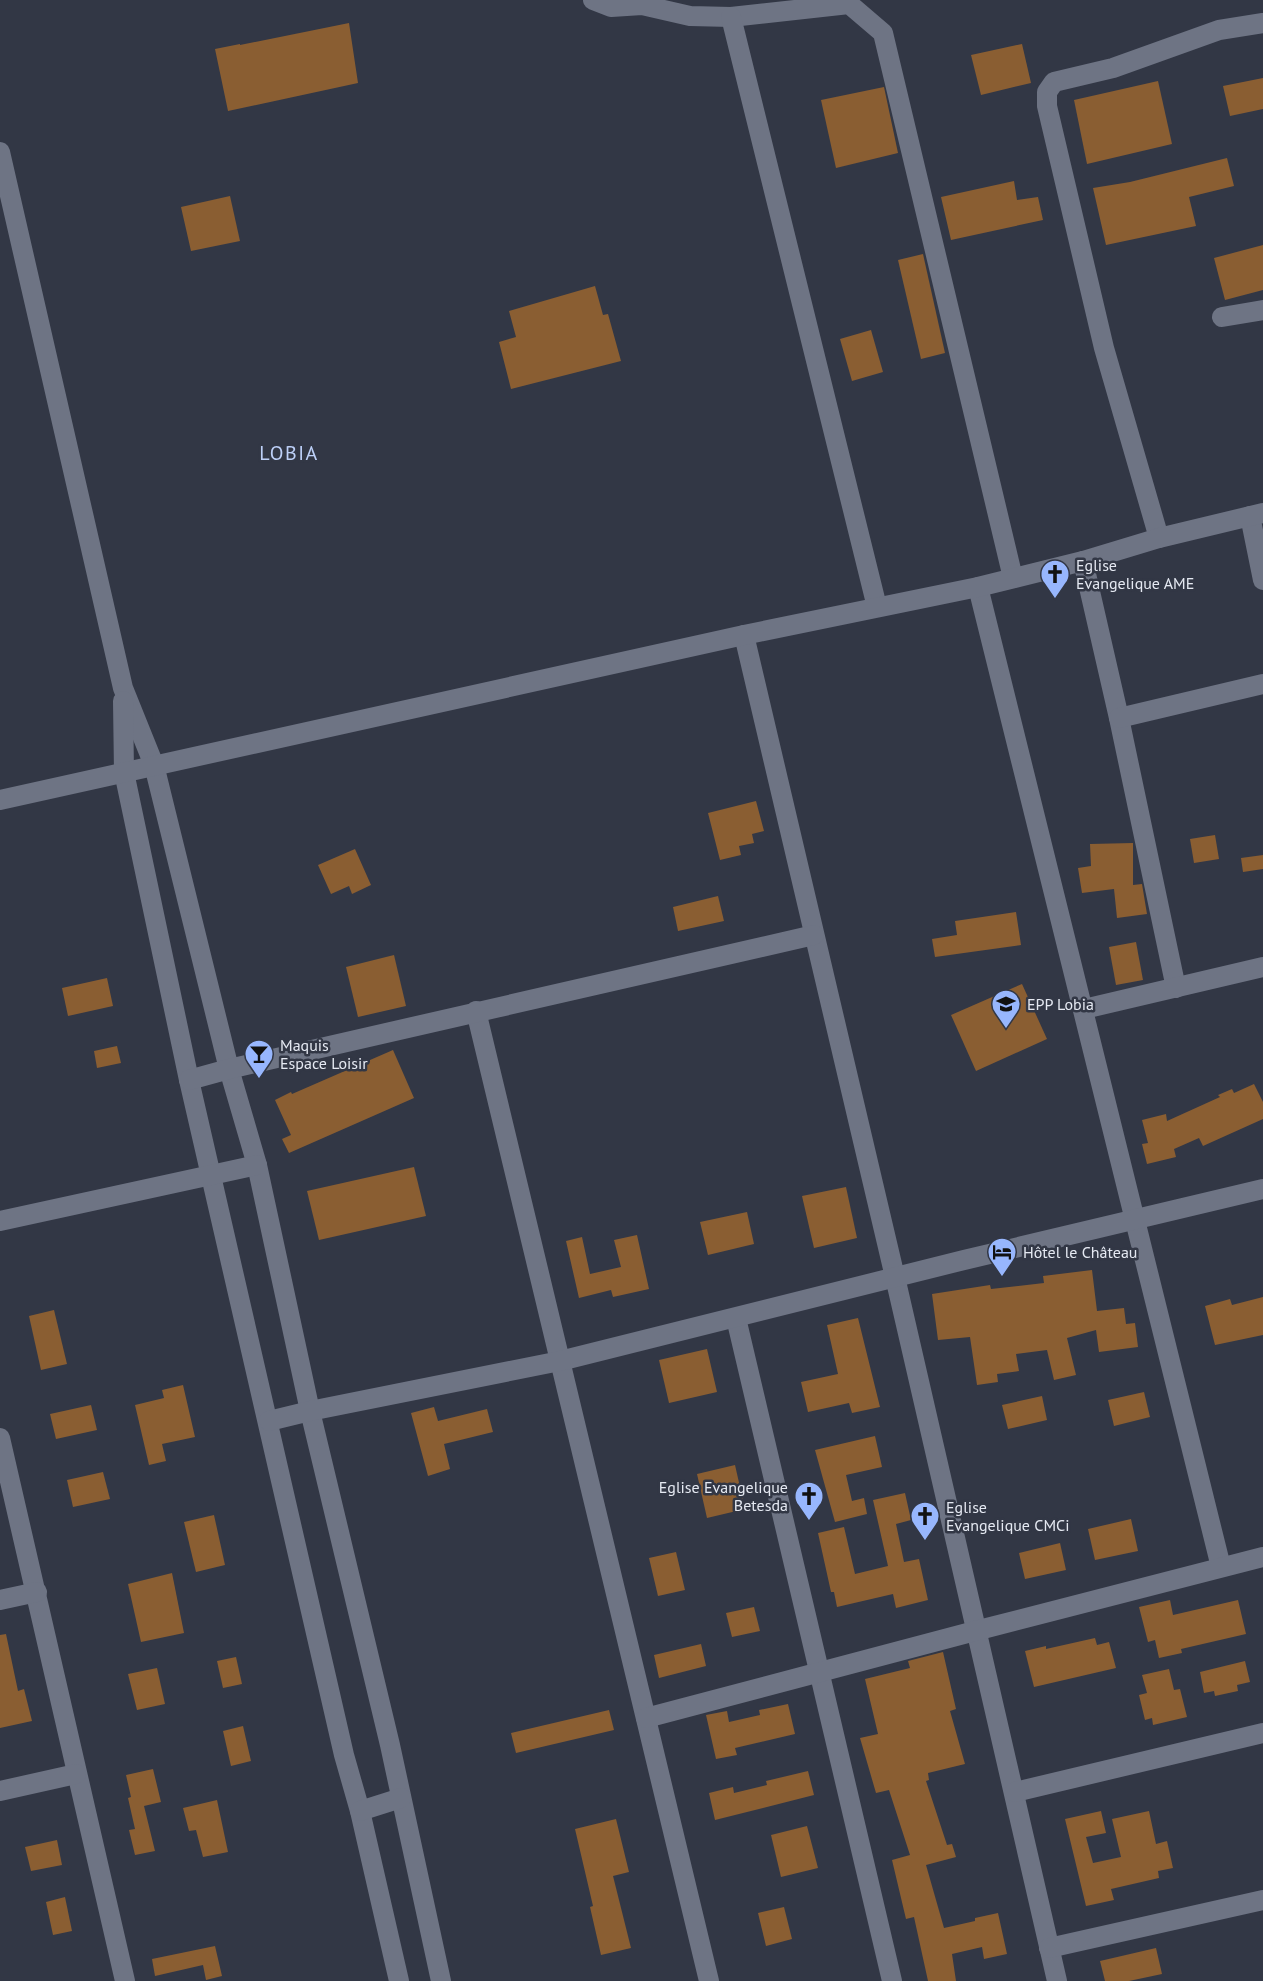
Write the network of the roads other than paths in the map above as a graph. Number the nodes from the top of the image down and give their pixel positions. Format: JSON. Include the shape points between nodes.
{"nodes":[{"id":1,"x":593,"y":0,"type":"edge"},
{"id":2,"x":849,"y":2,"type":"edge"},
{"id":3,"x":731,"y":17,"type":"junction"},
{"id":4,"x":1263,"y":23,"type":"edge"},
{"id":5,"x":0,"y":152,"type":"edge"},
{"id":6,"x":1263,"y":310,"type":"edge"},
{"id":7,"x":1222,"y":318,"type":"dead end"},
{"id":8,"x":1256,"y":515,"type":"edge"},
{"id":9,"x":1159,"y":538,"type":"junction"},
{"id":10,"x":1083,"y":561,"type":"junction"},
{"id":11,"x":1013,"y":578,"type":"junction"},
{"id":12,"x":1263,"y":580,"type":"edge"},
{"id":13,"x":978,"y":587,"type":"junction"},
{"id":14,"x":877,"y":607,"type":"junction"},
{"id":15,"x":744,"y":634,"type":"junction"},
{"id":16,"x":1263,"y":684,"type":"edge"},
{"id":17,"x":123,"y":688,"type":"junction"},
{"id":18,"x":1119,"y":718,"type":"junction"},
{"id":19,"x":154,"y":765,"type":"junction"},
{"id":20,"x":124,"y":772,"type":"junction"},
{"id":21,"x":0,"y":800,"type":"edge"},
{"id":22,"x":814,"y":935,"type":"junction"},
{"id":23,"x":1263,"y":968,"type":"edge"},
{"id":24,"x":1176,"y":988,"type":"junction"},
{"id":25,"x":1084,"y":1009,"type":"junction"},
{"id":26,"x":476,"y":1011,"type":"junction"},
{"id":27,"x":229,"y":1069,"type":"junction"},
{"id":28,"x":189,"y":1080,"type":"junction"},
{"id":29,"x":257,"y":1165,"type":"junction"},
{"id":30,"x":212,"y":1175,"type":"junction"},
{"id":31,"x":1263,"y":1189,"type":"edge"},
{"id":32,"x":1135,"y":1219,"type":"junction"},
{"id":33,"x":0,"y":1221,"type":"edge"},
{"id":34,"x":895,"y":1277,"type":"junction"},
{"id":35,"x":736,"y":1318,"type":"junction"},
{"id":36,"x":560,"y":1361,"type":"junction"},
{"id":37,"x":310,"y":1411,"type":"junction"},
{"id":38,"x":269,"y":1421,"type":"junction"},
{"id":39,"x":0,"y":1438,"type":"edge"},
{"id":40,"x":1263,"y":1557,"type":"edge"},
{"id":41,"x":1221,"y":1567,"type":"junction"},
{"id":42,"x":37,"y":1592,"type":"junction"},
{"id":43,"x":0,"y":1600,"type":"edge"},
{"id":44,"x":975,"y":1630,"type":"junction"},
{"id":45,"x":819,"y":1674,"type":"junction"},
{"id":46,"x":646,"y":1718,"type":"junction"},
{"id":47,"x":1263,"y":1733,"type":"edge"},
{"id":48,"x":76,"y":1774,"type":"junction"},
{"id":49,"x":0,"y":1791,"type":"edge"},
{"id":50,"x":1015,"y":1792,"type":"junction"},
{"id":51,"x":400,"y":1798,"type":"junction"},
{"id":52,"x":360,"y":1811,"type":"junction"},
{"id":53,"x":1263,"y":1900,"type":"edge"},
{"id":54,"x":1049,"y":1948,"type":"junction"},
{"id":55,"x":125,"y":1981,"type":"edge"},
{"id":56,"x":399,"y":1981,"type":"edge"},
{"id":57,"x":441,"y":1981,"type":"edge"},
{"id":58,"x":709,"y":1981,"type":"edge"},
{"id":59,"x":892,"y":1981,"type":"edge"},
{"id":60,"x":1057,"y":1981,"type":"edge"}],
"edges":[{"from":1,"to":3,"type":"street","via":[[611,7],[642,5],[690,16]]},
{"from":2,"to":3,"type":"street"},
{"from":2,"to":11,"type":"street","via":[[883,33]]},
{"from":3,"to":14,"type":"street"},
{"from":4,"to":9,"type":"street","via":[[1220,30],[1113,68],[1054,82],[1047,92],[1047,106],[1104,348]]},
{"from":5,"to":17,"type":"street"},
{"from":6,"to":7,"type":"street"},
{"from":8,"to":9,"type":"street"},
{"from":8,"to":12,"type":"street"},
{"from":9,"to":10,"type":"street"},
{"from":10,"to":11,"type":"street"},
{"from":10,"to":18,"type":"street"},
{"from":11,"to":13,"type":"street"},
{"from":13,"to":14,"type":"street"},
{"from":13,"to":25,"type":"street"},
{"from":14,"to":15,"type":"street"},
{"from":15,"to":19,"type":"street"},
{"from":15,"to":22,"type":"street"},
{"from":16,"to":18,"type":"street"},
{"from":17,"to":19,"type":"street"},
{"from":17,"to":20,"type":"street"},
{"from":18,"to":24,"type":"street"},
{"from":19,"to":20,"type":"street"},
{"from":19,"to":27,"type":"street"},
{"from":20,"to":21,"type":"street"},
{"from":20,"to":28,"type":"street"},
{"from":22,"to":26,"type":"street"},
{"from":22,"to":34,"type":"street"},
{"from":23,"to":24,"type":"street"},
{"from":24,"to":25,"type":"street"},
{"from":25,"to":32,"type":"street"},
{"from":26,"to":27,"type":"street"},
{"from":26,"to":36,"type":"street"},
{"from":27,"to":28,"type":"street"},
{"from":27,"to":29,"type":"street"},
{"from":28,"to":30,"type":"street"},
{"from":29,"to":30,"type":"street"},
{"from":29,"to":37,"type":"street"},
{"from":30,"to":33,"type":"street"},
{"from":30,"to":38,"type":"street"},
{"from":31,"to":32,"type":"street"},
{"from":32,"to":34,"type":"street"},
{"from":32,"to":41,"type":"street"},
{"from":34,"to":35,"type":"street"},
{"from":34,"to":44,"type":"street"},
{"from":35,"to":36,"type":"street"},
{"from":35,"to":45,"type":"street"},
{"from":36,"to":37,"type":"street"},
{"from":36,"to":46,"type":"street"},
{"from":37,"to":38,"type":"street"},
{"from":37,"to":51,"type":"street"},
{"from":38,"to":52,"type":"street"},
{"from":39,"to":42,"type":"street"},
{"from":40,"to":41,"type":"street"},
{"from":41,"to":44,"type":"street"},
{"from":42,"to":43,"type":"street"},
{"from":42,"to":48,"type":"street"},
{"from":44,"to":45,"type":"street"},
{"from":44,"to":50,"type":"street"},
{"from":45,"to":46,"type":"street"},
{"from":45,"to":59,"type":"street"},
{"from":46,"to":58,"type":"street"},
{"from":47,"to":50,"type":"street"},
{"from":48,"to":49,"type":"street"},
{"from":48,"to":55,"type":"street"},
{"from":50,"to":54,"type":"street"},
{"from":51,"to":52,"type":"street"},
{"from":51,"to":57,"type":"street"},
{"from":52,"to":56,"type":"street"},
{"from":53,"to":54,"type":"street"},
{"from":54,"to":60,"type":"street"}]}
